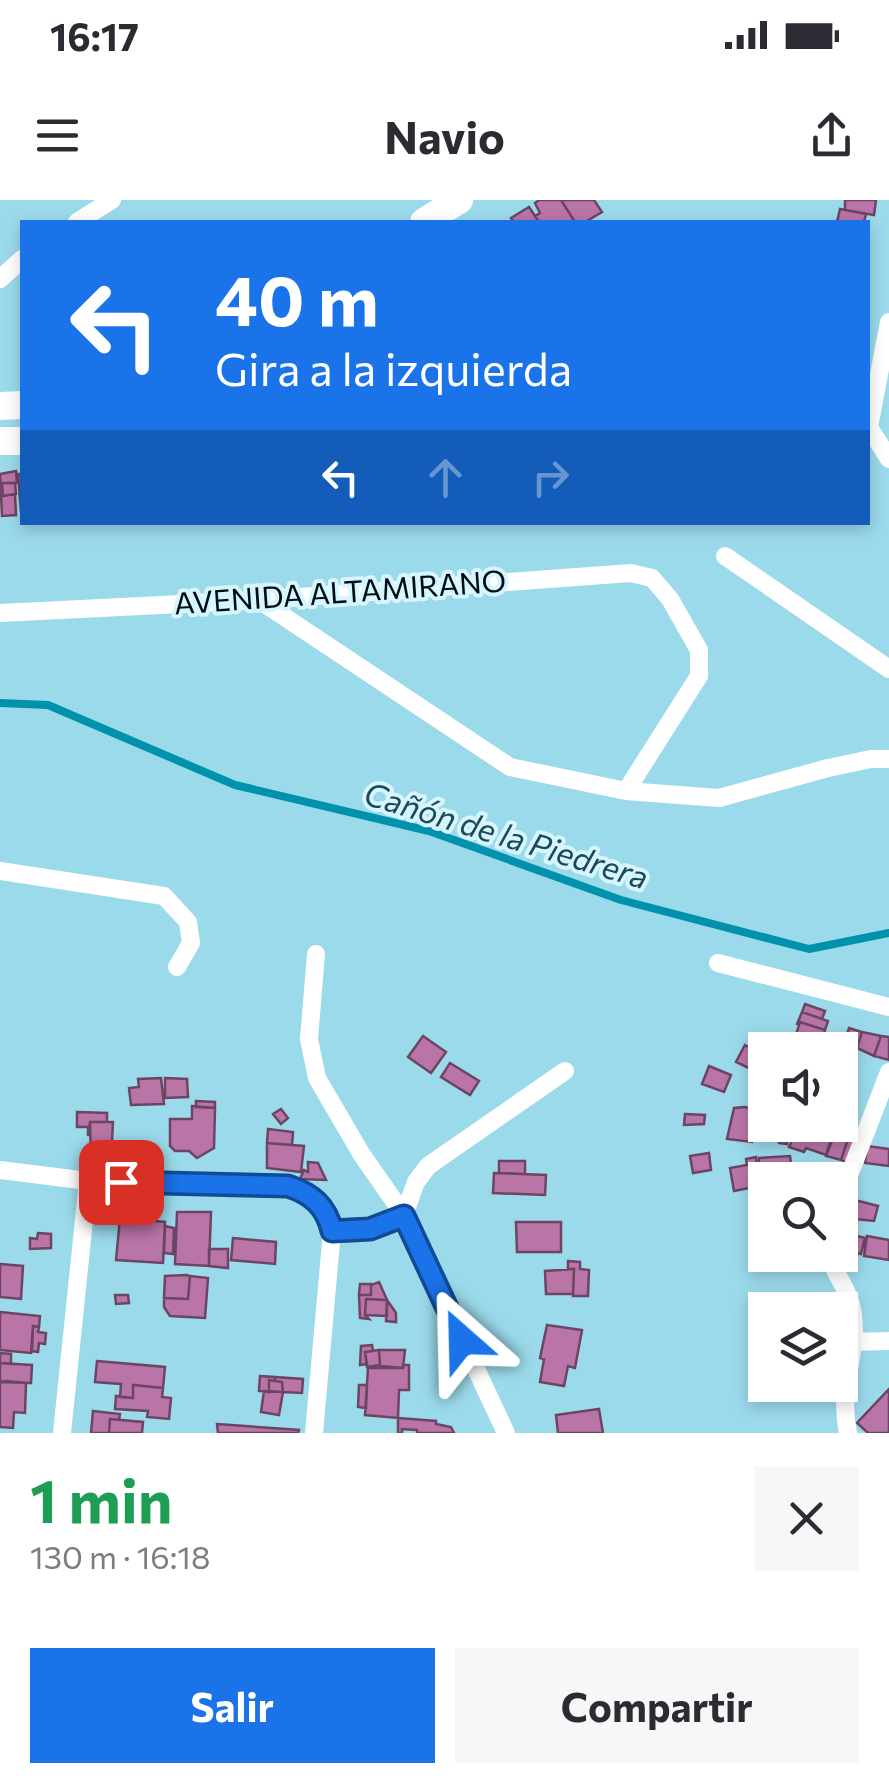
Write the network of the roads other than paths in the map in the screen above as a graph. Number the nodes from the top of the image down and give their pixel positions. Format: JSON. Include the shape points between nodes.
{"nodes":[{"id":1,"x":112,"y":200,"type":"edge"},
{"id":2,"x":459,"y":200,"type":"edge"},
{"id":3,"x":80,"y":220,"type":"edge"},
{"id":4,"x":427,"y":220,"type":"edge"},
{"id":5,"x":20,"y":261,"type":"edge"},
{"id":6,"x":0,"y":279,"type":"edge"},
{"id":7,"x":889,"y":322,"type":"edge"},
{"id":8,"x":870,"y":422,"type":"edge"},
{"id":9,"x":870,"y":429,"type":"edge"},
{"id":10,"x":889,"y":459,"type":"edge"},
{"id":11,"x":725,"y":556,"type":"dead end"},
{"id":12,"x":259,"y":600,"type":"junction"},
{"id":13,"x":0,"y":614,"type":"edge"},
{"id":14,"x":889,"y":668,"type":"edge"},
{"id":15,"x":889,"y":759,"type":"edge"},
{"id":16,"x":626,"y":791,"type":"junction"},
{"id":17,"x":0,"y":871,"type":"edge"},
{"id":18,"x":316,"y":954,"type":"dead end"},
{"id":19,"x":718,"y":964,"type":"dead end"},
{"id":20,"x":177,"y":967,"type":"dead end"},
{"id":21,"x":889,"y":1007,"type":"edge"},
{"id":22,"x":564,"y":1072,"type":"dead end"},
{"id":23,"x":889,"y":1072,"type":"edge"},
{"id":24,"x":854,"y":1162,"type":"edge"},
{"id":25,"x":0,"y":1170,"type":"edge"},
{"id":26,"x":88,"y":1181,"type":"junction"},
{"id":27,"x":404,"y":1216,"type":"junction"},
{"id":28,"x":332,"y":1231,"type":"junction"},
{"id":29,"x":889,"y":1341,"type":"edge"},
{"id":30,"x":858,"y":1342,"type":"edge"},
{"id":31,"x":843,"y":1402,"type":"edge"},
{"id":32,"x":62,"y":1433,"type":"edge"},
{"id":33,"x":314,"y":1433,"type":"edge"},
{"id":34,"x":506,"y":1433,"type":"edge"},
{"id":35,"x":848,"y":1433,"type":"edge"}],
"edges":[{"from":1,"to":3,"type":"street"},
{"from":2,"to":4,"type":"street"},
{"from":5,"to":6,"type":"street"},
{"from":7,"to":8,"type":"street"},
{"from":9,"to":10,"type":"street"},
{"from":11,"to":14,"type":"street"},
{"from":12,"to":13,"type":"street","name":"AVENIDA ALTAMIRANO"},
{"from":12,"to":16,"type":"street","via":[[510,766]]},
{"from":12,"to":16,"type":"street","name":"AVENIDA ALTAMIRANO","via":[[631,574],[652,578],[700,650],[698,676]]},
{"from":15,"to":16,"type":"street","via":[[718,798]]},
{"from":17,"to":20,"type":"street","via":[[164,896],[188,922],[191,943]]},
{"from":18,"to":27,"type":"street","via":[[309,1040],[317,1078]]},
{"from":19,"to":21,"type":"street"},
{"from":22,"to":27,"type":"street","via":[[428,1166]]},
{"from":23,"to":24,"type":"street"},
{"from":25,"to":26,"type":"street"},
{"from":26,"to":28,"type":"street","via":[[288,1186],[316,1200]]},
{"from":26,"to":32,"type":"street"},
{"from":27,"to":28,"type":"street","via":[[370,1229]]},
{"from":27,"to":34,"type":"street"},
{"from":28,"to":33,"type":"street"},
{"from":29,"to":30,"type":"street"},
{"from":31,"to":35,"type":"street"}]}
